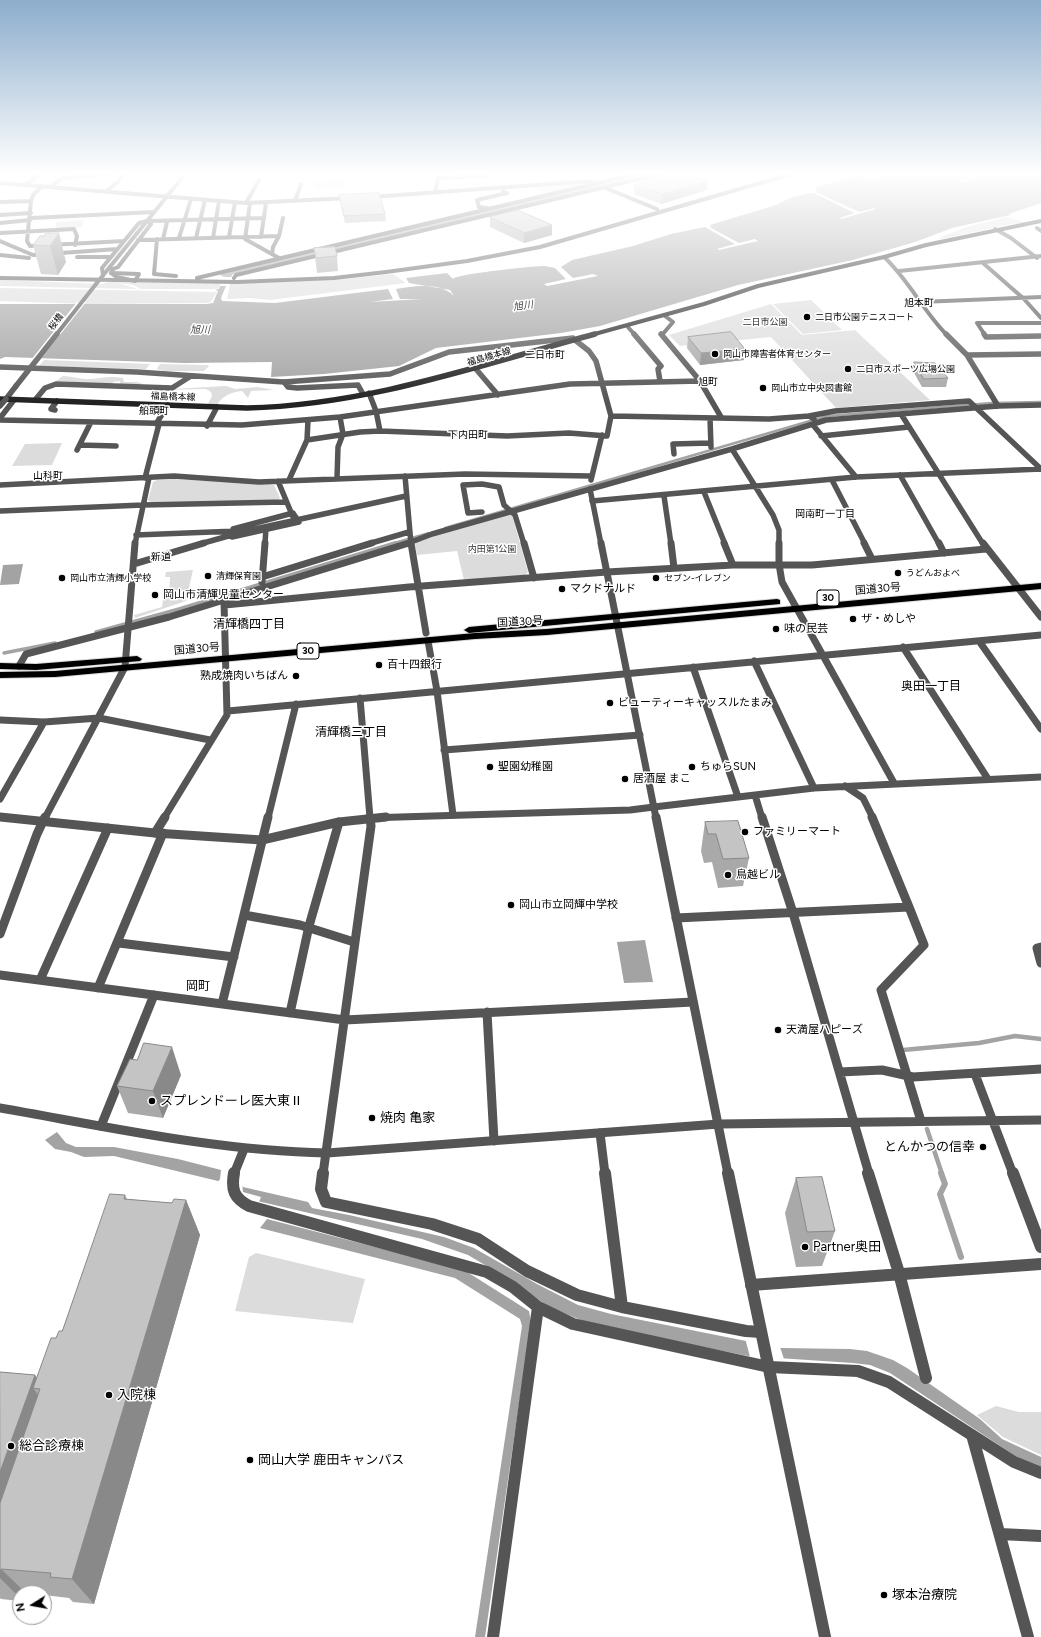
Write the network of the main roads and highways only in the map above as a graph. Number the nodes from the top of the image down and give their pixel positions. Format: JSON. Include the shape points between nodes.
{"nodes":[{"id":1,"x":910,"y":250,"type":"edge"},
{"id":2,"x":3,"y":399,"type":"edge"},
{"id":3,"x":1041,"y":580,"type":"edge"},
{"id":4,"x":1015,"y":585,"type":"junction"},
{"id":5,"x":1041,"y":586,"type":"edge"},
{"id":6,"x":126,"y":663,"type":"junction"},
{"id":7,"x":0,"y":666,"type":"edge"},
{"id":8,"x":0,"y":675,"type":"edge"}],
"edges":[{"from":1,"to":2,"type":"main road","name":"福島橋本線","via":[[758,286],[665,316],[476,369],[326,402],[284,407],[217,407]]},
{"from":3,"to":4,"type":"highway","name":"国道30号","number":"30"},
{"from":4,"to":5,"type":"highway","name":"国道30号","number":"30"},
{"from":4,"to":6,"type":"highway","name":"国道30号","number":"30"},
{"from":6,"to":7,"type":"highway","name":"国道30号","number":"30"},
{"from":6,"to":8,"type":"highway","name":"国道30号","number":"30","via":[[31,675]]}]}
